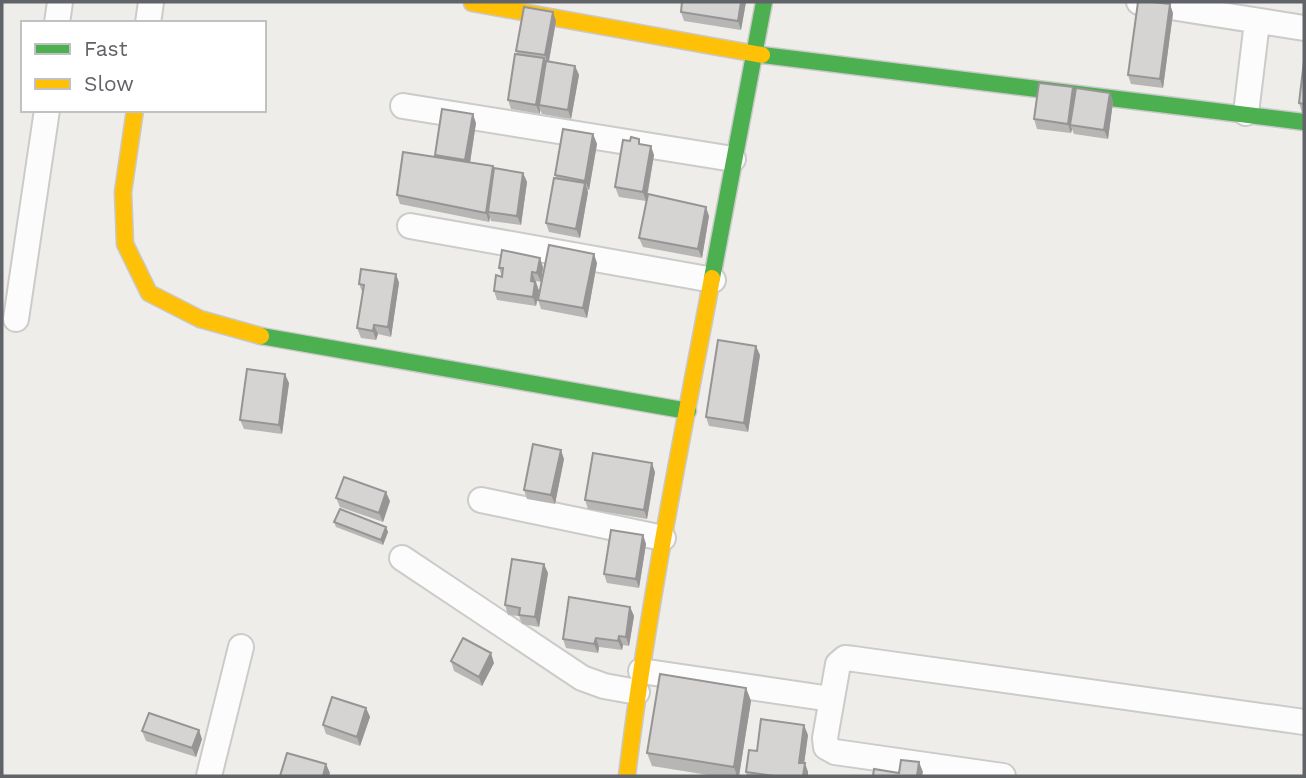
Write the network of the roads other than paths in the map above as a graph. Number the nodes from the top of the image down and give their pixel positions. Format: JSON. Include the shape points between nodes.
{"nodes":[{"id":1,"x":60,"y":2,"type":"edge"},
{"id":2,"x":151,"y":2,"type":"edge"},
{"id":3,"x":764,"y":2,"type":"edge"},
{"id":4,"x":1139,"y":2,"type":"edge"},
{"id":5,"x":472,"y":3,"type":"edge"},
{"id":6,"x":57,"y":21,"type":"edge"},
{"id":7,"x":148,"y":21,"type":"edge"},
{"id":8,"x":1258,"y":22,"type":"junction"},
{"id":9,"x":1304,"y":27,"type":"edge"},
{"id":10,"x":755,"y":54,"type":"junction"},
{"id":11,"x":403,"y":106,"type":"dead end"},
{"id":12,"x":47,"y":112,"type":"edge"},
{"id":13,"x":135,"y":112,"type":"edge"},
{"id":14,"x":1246,"y":113,"type":"junction"},
{"id":15,"x":1304,"y":122,"type":"edge"},
{"id":16,"x":733,"y":159,"type":"junction"},
{"id":17,"x":410,"y":226,"type":"dead end"},
{"id":18,"x":713,"y":280,"type":"junction"},
{"id":19,"x":16,"y":319,"type":"dead end"},
{"id":20,"x":688,"y":411,"type":"junction"},
{"id":21,"x":481,"y":500,"type":"dead end"},
{"id":22,"x":663,"y":538,"type":"junction"},
{"id":23,"x":402,"y":558,"type":"dead end"},
{"id":24,"x":241,"y":647,"type":"dead end"},
{"id":25,"x":639,"y":682,"type":"junction"},
{"id":26,"x":831,"y":699,"type":"junction"},
{"id":27,"x":1304,"y":722,"type":"edge"},
{"id":28,"x":209,"y":776,"type":"edge"},
{"id":29,"x":627,"y":776,"type":"edge"},
{"id":30,"x":1003,"y":776,"type":"edge"}],
"edges":[{"from":1,"to":6,"type":"street"},
{"from":2,"to":7,"type":"street"},
{"from":3,"to":10,"type":"street"},
{"from":4,"to":8,"type":"street"},
{"from":5,"to":10,"type":"street"},
{"from":8,"to":9,"type":"street"},
{"from":8,"to":14,"type":"street"},
{"from":10,"to":14,"type":"street"},
{"from":10,"to":16,"type":"street"},
{"from":11,"to":16,"type":"street"},
{"from":12,"to":19,"type":"street"},
{"from":13,"to":20,"type":"street","via":[[123,192],[125,244],[149,293],[200,319],[263,337]]},
{"from":14,"to":15,"type":"street"},
{"from":16,"to":18,"type":"street"},
{"from":17,"to":18,"type":"street"},
{"from":18,"to":20,"type":"street"},
{"from":20,"to":22,"type":"street"},
{"from":21,"to":22,"type":"street"},
{"from":22,"to":25,"type":"street"},
{"from":23,"to":25,"type":"street","via":[[582,678],[604,686]]},
{"from":24,"to":28,"type":"street"},
{"from":25,"to":26,"type":"street"},
{"from":25,"to":29,"type":"street"},
{"from":26,"to":27,"type":"street","via":[[838,664],[845,658]]},
{"from":26,"to":30,"type":"street","via":[[825,738],[826,747],[835,752]]}]}
